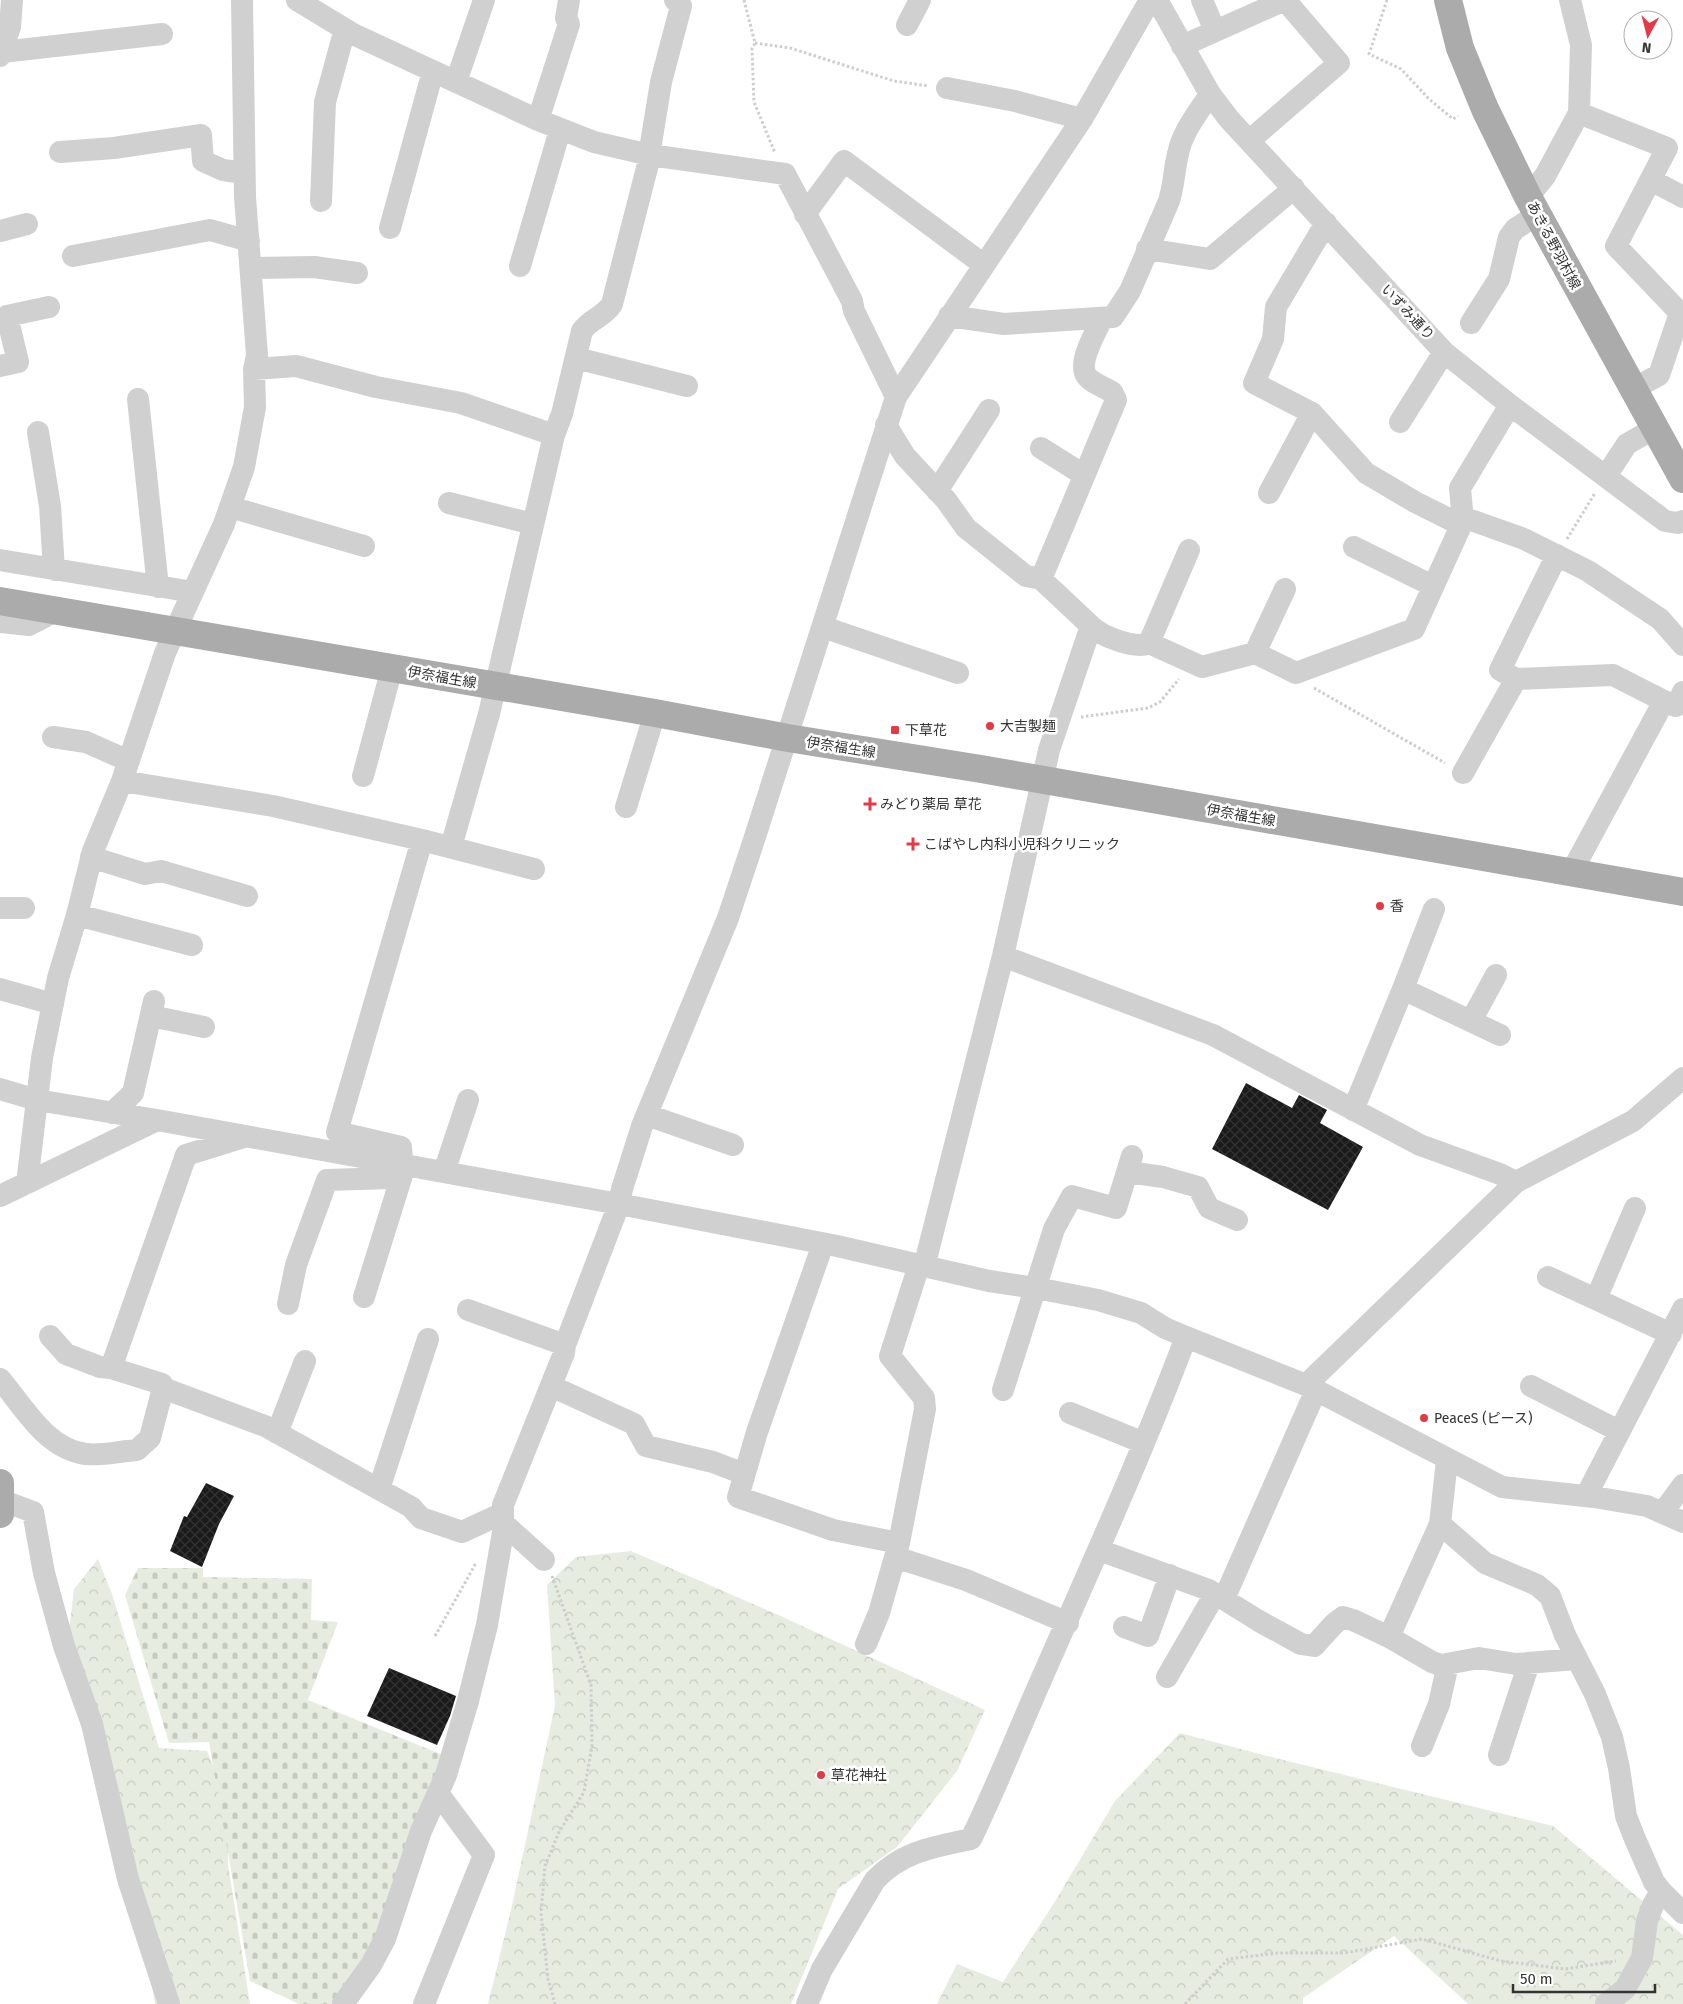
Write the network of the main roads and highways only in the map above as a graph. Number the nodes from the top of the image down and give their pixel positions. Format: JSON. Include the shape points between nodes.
{"nodes":[{"id":1,"x":1448,"y":0,"type":"edge"},
{"id":2,"x":1683,"y":480,"type":"edge"},
{"id":3,"x":0,"y":601,"type":"edge"},
{"id":4,"x":1683,"y":892,"type":"edge"}],
"edges":[{"from":1,"to":2,"type":"main road","name":"あきる野羽村線","via":[[1460,48],[1485,110],[1533,206]]},
{"from":3,"to":4,"type":"main road","name":"伊奈福生線"}]}
